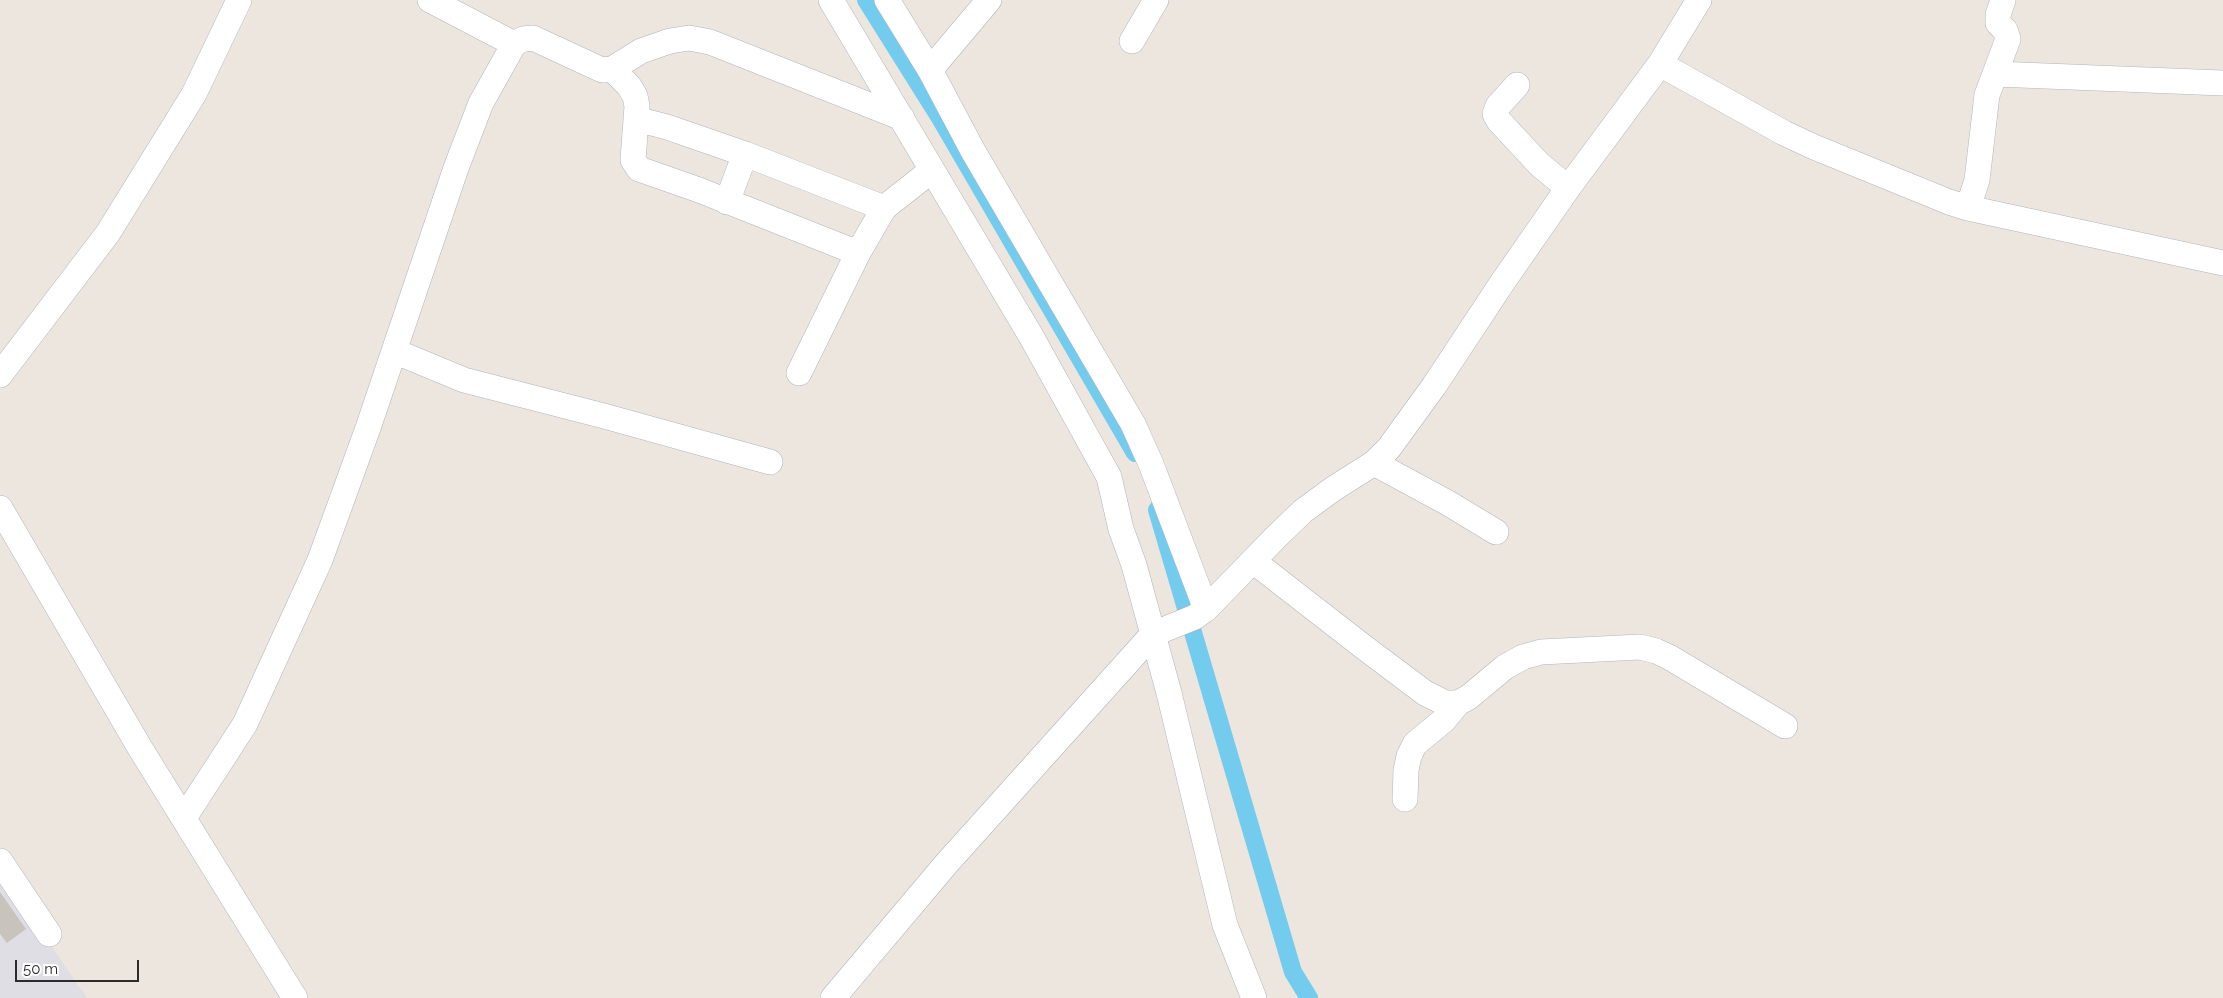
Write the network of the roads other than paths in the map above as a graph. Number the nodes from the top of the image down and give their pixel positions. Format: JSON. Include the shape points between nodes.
{"nodes":[{"id":1,"x":239,"y":0,"type":"edge"},
{"id":2,"x":831,"y":0,"type":"edge"},
{"id":3,"x":887,"y":0,"type":"edge"},
{"id":4,"x":989,"y":0,"type":"edge"},
{"id":5,"x":1156,"y":0,"type":"edge"},
{"id":6,"x":1699,"y":0,"type":"edge"},
{"id":7,"x":2003,"y":0,"type":"edge"},
{"id":8,"x":438,"y":2,"type":"edge"},
{"id":9,"x":1132,"y":41,"type":"dead end"},
{"id":10,"x":514,"y":44,"type":"junction"},
{"id":11,"x":1660,"y":64,"type":"junction"},
{"id":12,"x":612,"y":69,"type":"junction"},
{"id":13,"x":930,"y":70,"type":"junction"},
{"id":14,"x":1995,"y":74,"type":"junction"},
{"id":15,"x":2223,"y":83,"type":"edge"},
{"id":16,"x":1518,"y":84,"type":"dead end"},
{"id":17,"x":902,"y":118,"type":"junction"},
{"id":18,"x":636,"y":119,"type":"junction"},
{"id":19,"x":745,"y":154,"type":"junction"},
{"id":20,"x":932,"y":170,"type":"junction"},
{"id":21,"x":1568,"y":188,"type":"junction"},
{"id":22,"x":727,"y":202,"type":"junction"},
{"id":23,"x":884,"y":208,"type":"junction"},
{"id":24,"x":1968,"y":208,"type":"junction"},
{"id":25,"x":858,"y":253,"type":"junction"},
{"id":26,"x":2223,"y":263,"type":"edge"},
{"id":27,"x":394,"y":351,"type":"junction"},
{"id":28,"x":799,"y":373,"type":"dead end"},
{"id":29,"x":0,"y":375,"type":"edge"},
{"id":30,"x":770,"y":462,"type":"dead end"},
{"id":31,"x":1374,"y":463,"type":"junction"},
{"id":32,"x":0,"y":508,"type":"edge"},
{"id":33,"x":1496,"y":532,"type":"dead end"},
{"id":34,"x":1253,"y":561,"type":"junction"},
{"id":35,"x":1200,"y":613,"type":"junction"},
{"id":36,"x":1159,"y":631,"type":"junction"},
{"id":37,"x":1458,"y":703,"type":"junction"},
{"id":38,"x":1786,"y":726,"type":"dead end"},
{"id":39,"x":1405,"y":799,"type":"dead end"},
{"id":40,"x":184,"y":818,"type":"junction"},
{"id":41,"x":0,"y":861,"type":"edge"},
{"id":42,"x":49,"y":934,"type":"dead end"},
{"id":43,"x":294,"y":998,"type":"edge"},
{"id":44,"x":834,"y":998,"type":"edge"},
{"id":45,"x":1254,"y":998,"type":"edge"}],
"edges":[{"from":1,"to":29,"type":"street","via":[[194,94],[108,234]]},
{"from":2,"to":17,"type":"street"},
{"from":3,"to":13,"type":"street"},
{"from":4,"to":13,"type":"street"},
{"from":5,"to":9,"type":"street"},
{"from":6,"to":11,"type":"street"},
{"from":7,"to":14,"type":"street","via":[[1998,23],[2008,39]]},
{"from":8,"to":10,"type":"street"},
{"from":10,"to":12,"type":"street","via":[[533,38],[592,67]]},
{"from":10,"to":27,"type":"street","via":[[481,103]]},
{"from":11,"to":21,"type":"street"},
{"from":11,"to":24,"type":"street","via":[[1814,147]]},
{"from":12,"to":17,"type":"street","via":[[641,50],[689,38],[710,42]]},
{"from":12,"to":18,"type":"street","via":[[635,96]]},
{"from":13,"to":35,"type":"street","via":[[1133,424],[1151,464]]},
{"from":14,"to":15,"type":"street"},
{"from":14,"to":24,"type":"street","via":[[1987,94],[1977,180]]},
{"from":16,"to":21,"type":"street","via":[[1498,106],[1496,114],[1499,121],[1539,164]]},
{"from":17,"to":20,"type":"street"},
{"from":18,"to":19,"type":"street","via":[[667,126]]},
{"from":18,"to":22,"type":"street","via":[[633,160],[639,169]]},
{"from":19,"to":22,"type":"street"},
{"from":19,"to":23,"type":"street"},
{"from":20,"to":23,"type":"street"},
{"from":20,"to":36,"type":"street","via":[[1031,336],[1109,477],[1122,529]]},
{"from":21,"to":31,"type":"street","via":[[1434,386],[1389,448]]},
{"from":22,"to":25,"type":"street"},
{"from":23,"to":25,"type":"street"},
{"from":24,"to":26,"type":"street"},
{"from":25,"to":28,"type":"street"},
{"from":27,"to":30,"type":"street","via":[[464,380]]},
{"from":27,"to":40,"type":"street","via":[[320,560],[266,682],[246,724]]},
{"from":31,"to":33,"type":"street"},
{"from":31,"to":34,"type":"street","via":[[1303,511]]},
{"from":32,"to":40,"type":"street"},
{"from":34,"to":35,"type":"street"},
{"from":34,"to":37,"type":"street","via":[[1425,693],[1445,703]]},
{"from":35,"to":36,"type":"street"},
{"from":36,"to":44,"type":"street","via":[[947,863]]},
{"from":36,"to":45,"type":"street","via":[[1225,925]]},
{"from":37,"to":38,"type":"street","via":[[1523,657],[1541,652],[1640,648],[1669,657]]},
{"from":37,"to":39,"type":"street","via":[[1444,720],[1415,744],[1406,770]]},
{"from":40,"to":43,"type":"street"},
{"from":41,"to":42,"type":"street"}]}
